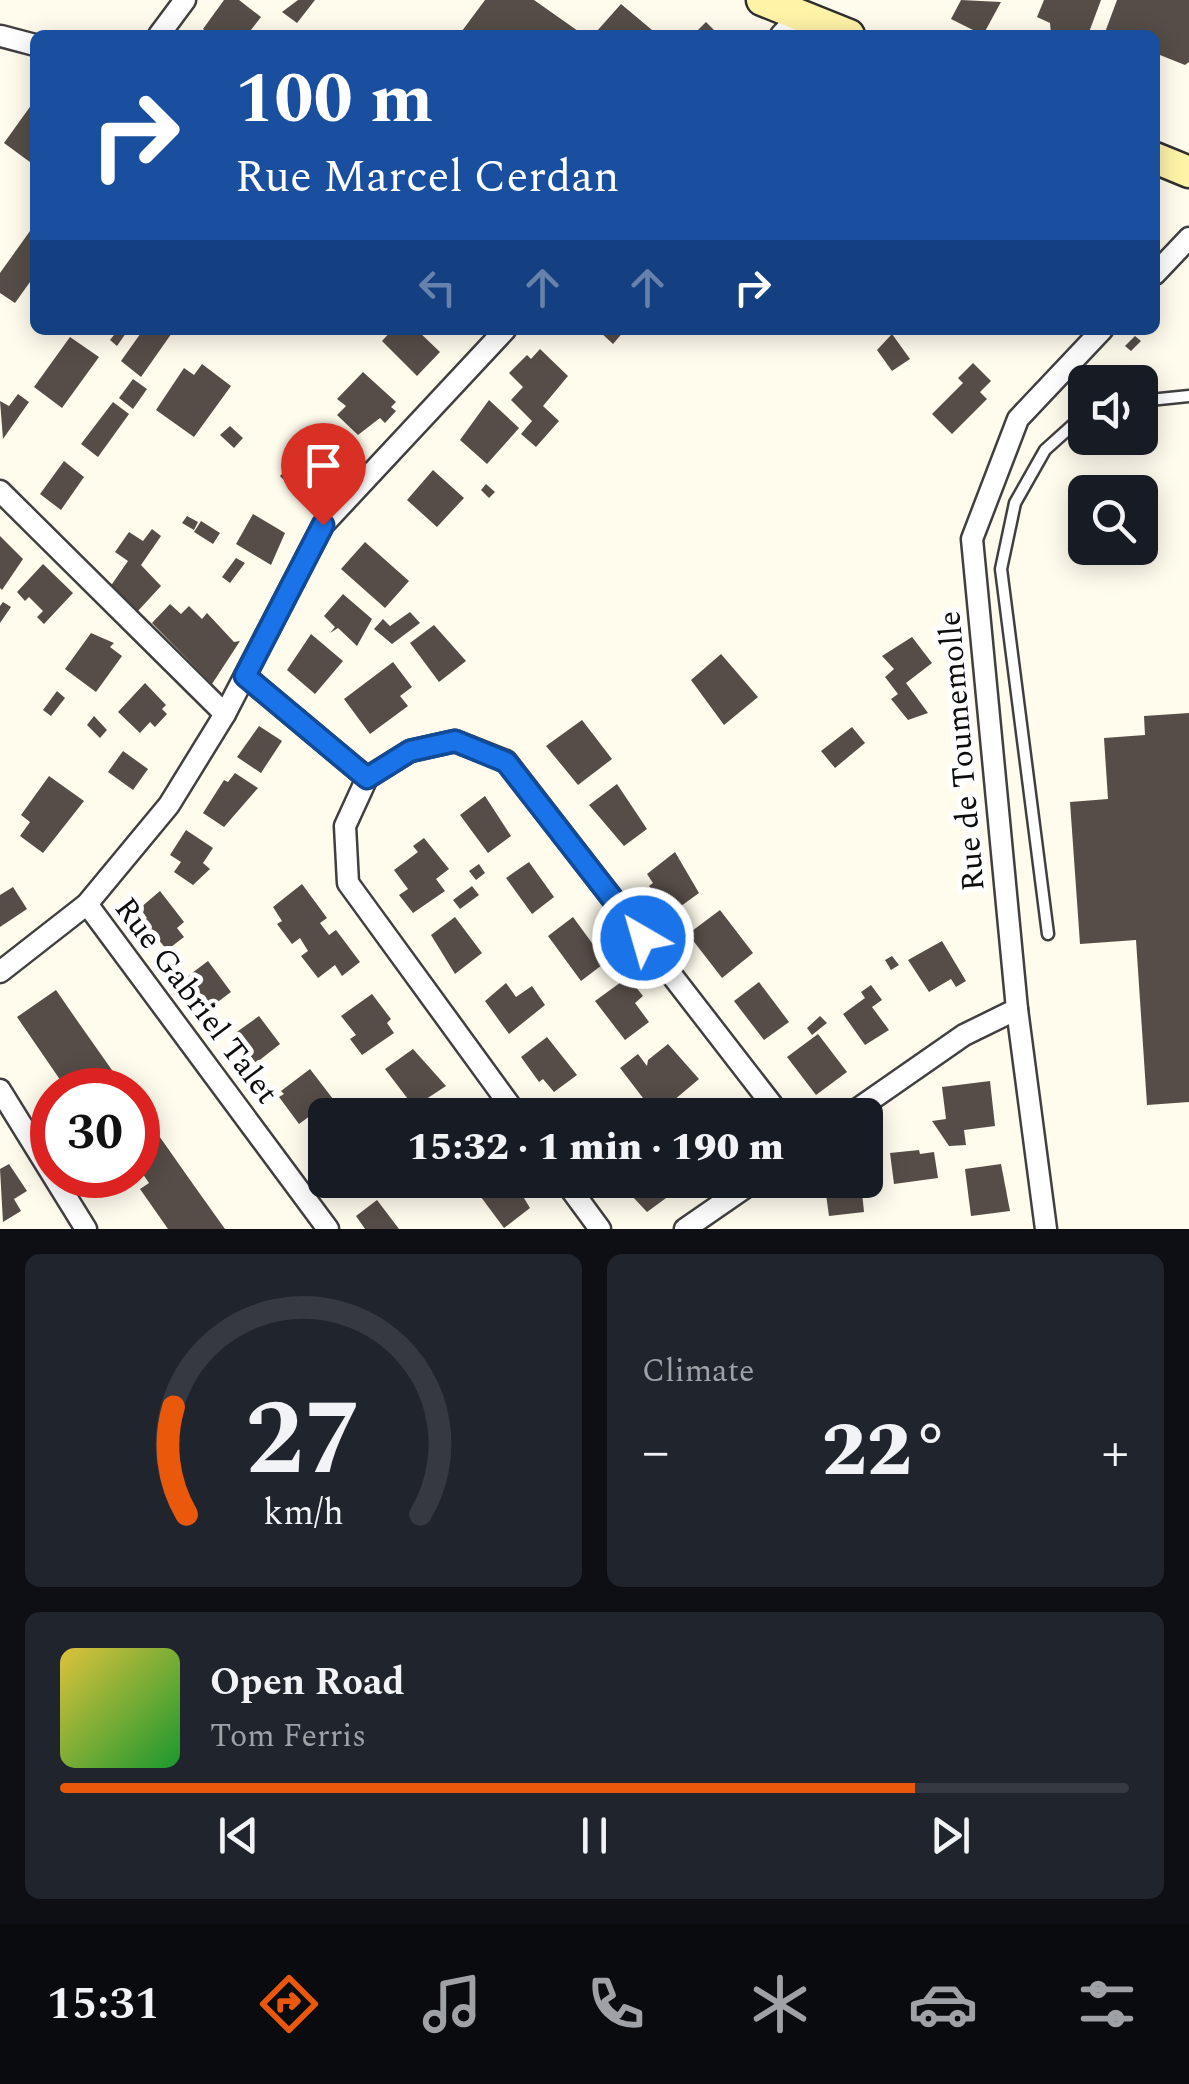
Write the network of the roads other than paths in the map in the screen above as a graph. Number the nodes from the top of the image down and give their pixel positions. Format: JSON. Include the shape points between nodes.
{"nodes":[{"id":1,"x":184,"y":0,"type":"edge"},
{"id":2,"x":762,"y":0,"type":"edge"},
{"id":3,"x":790,"y":25,"type":"edge"},
{"id":4,"x":162,"y":30,"type":"edge"},
{"id":5,"x":820,"y":30,"type":"edge"},
{"id":6,"x":1,"y":36,"type":"edge"},
{"id":7,"x":30,"y":44,"type":"edge"},
{"id":8,"x":1160,"y":160,"type":"edge"},
{"id":9,"x":1189,"y":172,"type":"edge"},
{"id":10,"x":1189,"y":238,"type":"edge"},
{"id":11,"x":1160,"y":269,"type":"edge"},
{"id":12,"x":500,"y":335,"type":"edge"},
{"id":13,"x":1097,"y":335,"type":"edge"},
{"id":14,"x":1189,"y":396,"type":"edge"},
{"id":15,"x":1158,"y":399,"type":"edge"},
{"id":16,"x":1068,"y":429,"type":"edge"},
{"id":17,"x":0,"y":491,"type":"edge"},
{"id":18,"x":245,"y":676,"type":"junction"},
{"id":19,"x":225,"y":714,"type":"junction"},
{"id":20,"x":367,"y":778,"type":"junction"},
{"id":21,"x":87,"y":904,"type":"junction"},
{"id":22,"x":1048,"y":934,"type":"dead end"},
{"id":23,"x":0,"y":972,"type":"edge"},
{"id":24,"x":1017,"y":1010,"type":"junction"},
{"id":25,"x":0,"y":1090,"type":"edge"},
{"id":26,"x":505,"y":1098,"type":"edge"},
{"id":27,"x":767,"y":1098,"type":"edge"},
{"id":28,"x":874,"y":1098,"type":"edge"},
{"id":29,"x":577,"y":1198,"type":"edge"},
{"id":30,"x":730,"y":1198,"type":"edge"},
{"id":31,"x":86,"y":1229,"type":"edge"},
{"id":32,"x":328,"y":1229,"type":"edge"},
{"id":33,"x":600,"y":1229,"type":"edge"},
{"id":34,"x":685,"y":1229,"type":"edge"},
{"id":35,"x":1046,"y":1229,"type":"edge"}],
"edges":[{"from":1,"to":4,"type":"street"},
{"from":2,"to":3,"type":"main road"},
{"from":3,"to":5,"type":"main road"},
{"from":6,"to":7,"type":"street"},
{"from":8,"to":9,"type":"main road"},
{"from":10,"to":11,"type":"street"},
{"from":12,"to":18,"type":"street","via":[[323,525]]},
{"from":13,"to":24,"type":"street","name":"Rue de Toumemolle","via":[[1018,419],[972,539]]},
{"from":14,"to":15,"type":"lane"},
{"from":16,"to":22,"type":"lane","via":[[1045,450],[1015,503],[1000,569]]},
{"from":17,"to":19,"type":"street"},
{"from":18,"to":19,"type":"street"},
{"from":18,"to":20,"type":"street"},
{"from":19,"to":21,"type":"street","via":[[169,805]]},
{"from":20,"to":26,"type":"street","via":[[345,826],[348,883]]},
{"from":20,"to":27,"type":"street","via":[[410,751],[455,741],[506,762]]},
{"from":21,"to":23,"type":"street"},
{"from":21,"to":32,"type":"street","name":"Rue Gabriel Talet"},
{"from":24,"to":28,"type":"street","via":[[964,1035]]},
{"from":24,"to":35,"type":"street","name":"Rue de Toumemolle"},
{"from":25,"to":31,"type":"street"},
{"from":29,"to":33,"type":"street"},
{"from":30,"to":34,"type":"street"}]}
